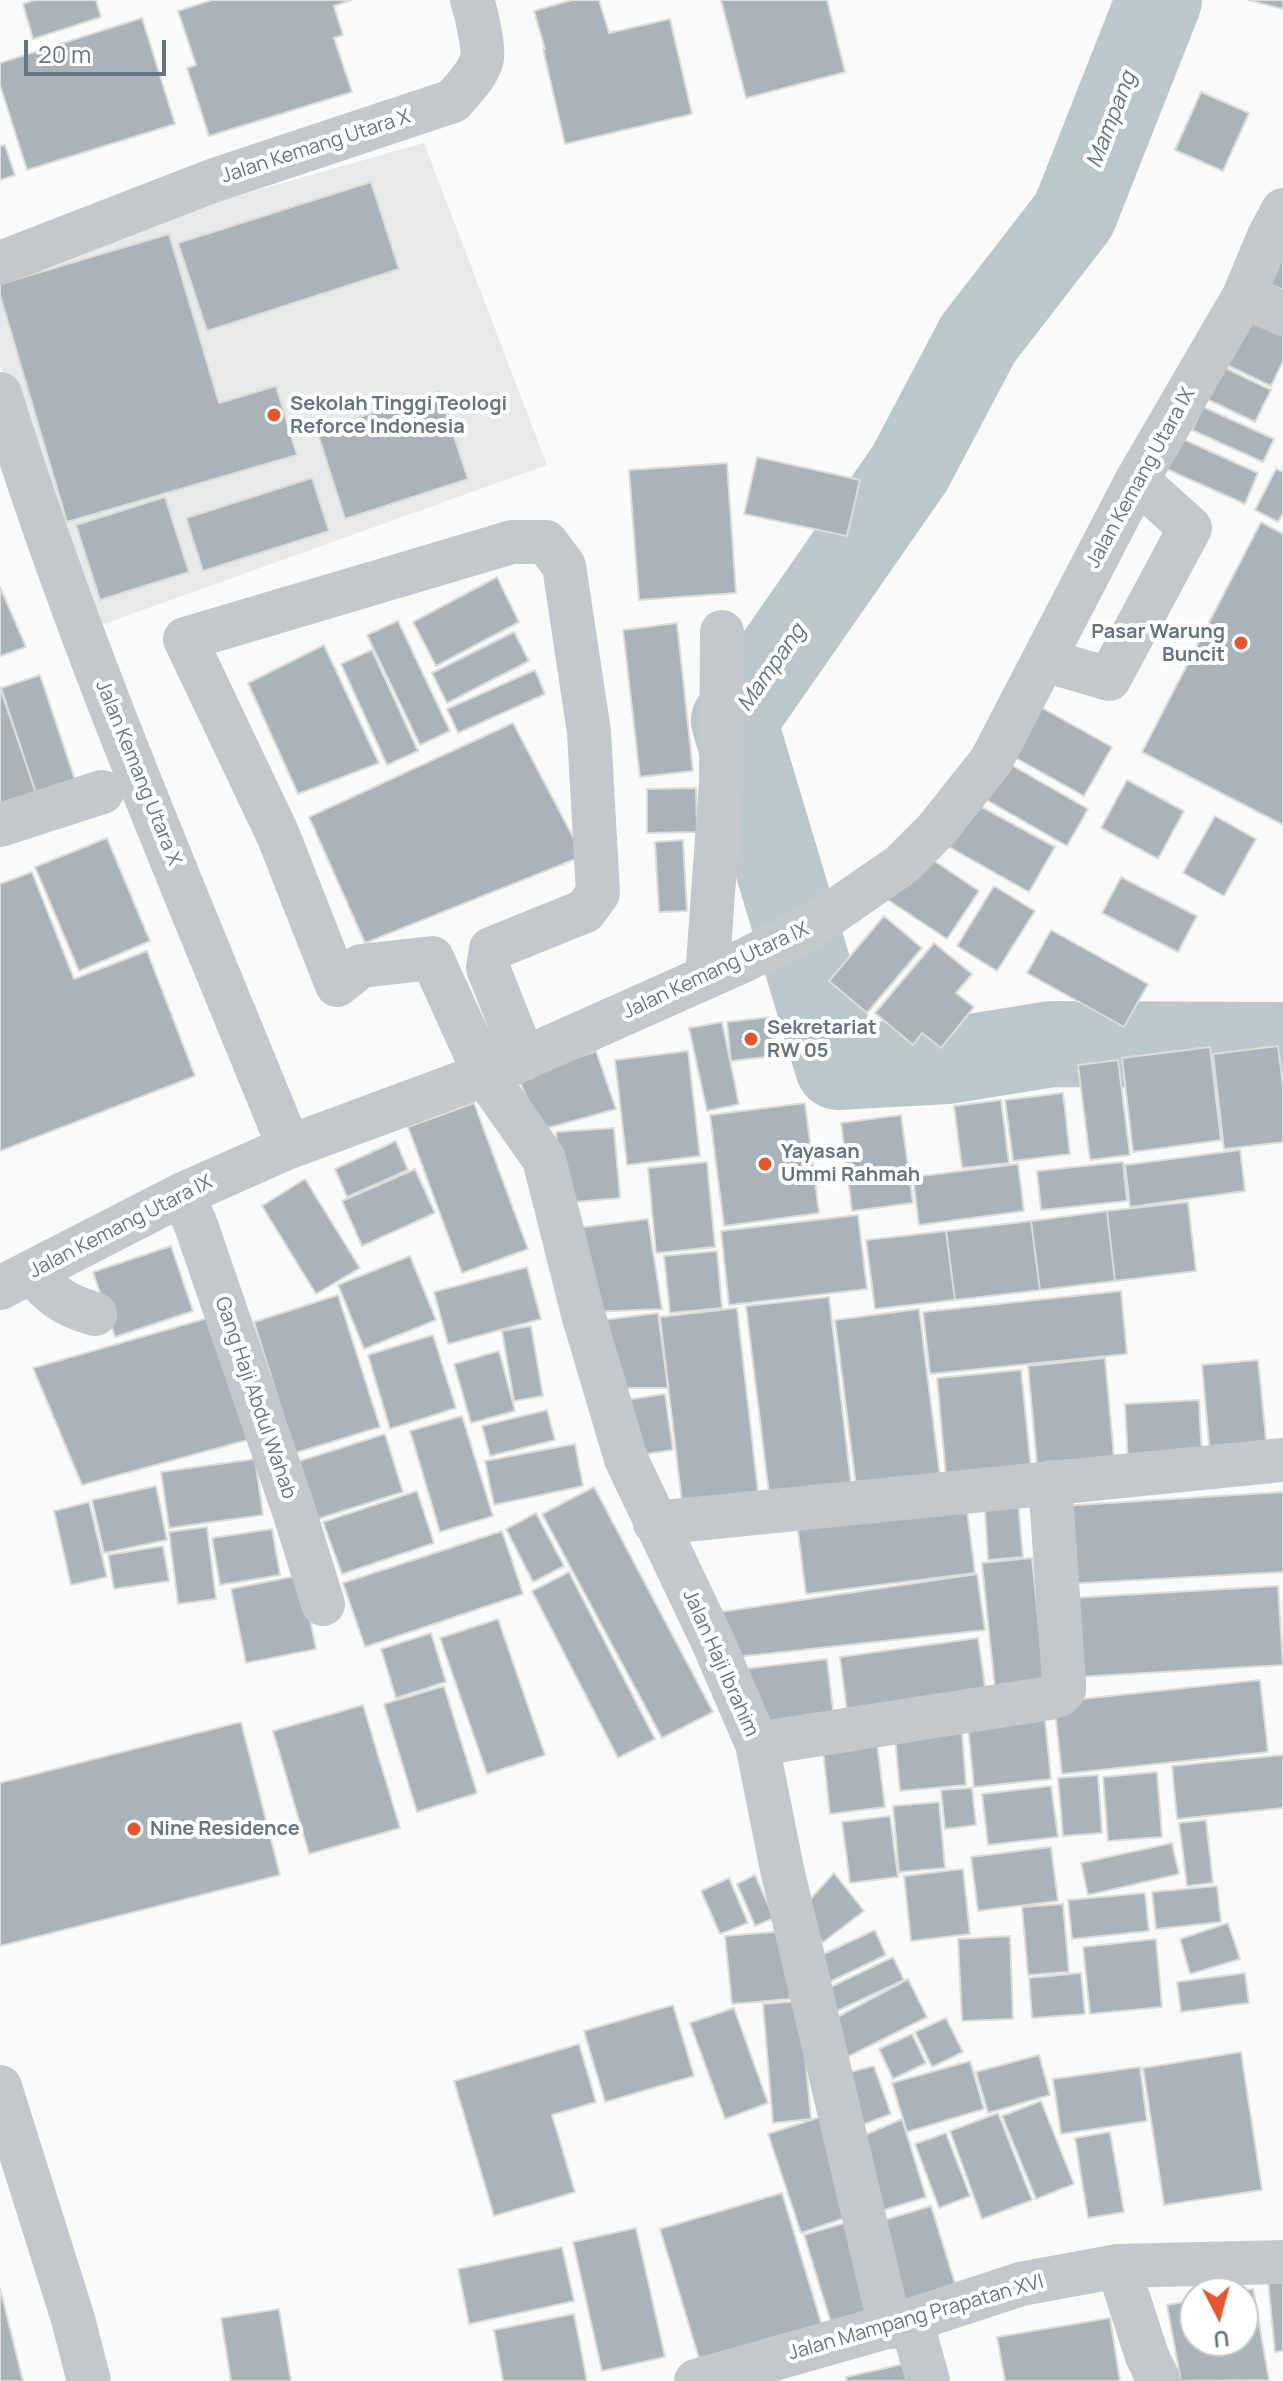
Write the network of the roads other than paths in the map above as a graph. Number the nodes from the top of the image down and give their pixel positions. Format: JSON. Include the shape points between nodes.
{"nodes":[{"id":1,"x":472,"y":0,"type":"edge"},
{"id":2,"x":1283,"y":210,"type":"edge"},
{"id":3,"x":0,"y":263,"type":"edge"},
{"id":4,"x":1264,"y":305,"type":"edge"},
{"id":5,"x":0,"y":394,"type":"edge"},
{"id":6,"x":1137,"y":480,"type":"junction"},
{"id":7,"x":722,"y":632,"type":"dead end"},
{"id":8,"x":1044,"y":660,"type":"junction"},
{"id":9,"x":102,"y":792,"type":"dead end"},
{"id":10,"x":0,"y":825,"type":"edge"},
{"id":11,"x":726,"y":968,"type":"junction"},
{"id":12,"x":505,"y":1067,"type":"junction"},
{"id":13,"x":289,"y":1147,"type":"junction"},
{"id":14,"x":183,"y":1194,"type":"junction"},
{"id":15,"x":16,"y":1280,"type":"edge"},
{"id":16,"x":95,"y":1314,"type":"dead end"},
{"id":17,"x":1283,"y":1460,"type":"edge"},
{"id":18,"x":1050,"y":1482,"type":"junction"},
{"id":19,"x":655,"y":1523,"type":"junction"},
{"id":20,"x":323,"y":1604,"type":"dead end"},
{"id":21,"x":757,"y":1744,"type":"junction"},
{"id":22,"x":0,"y":2087,"type":"edge"},
{"id":23,"x":1283,"y":2262,"type":"edge"},
{"id":24,"x":1118,"y":2266,"type":"junction"},
{"id":25,"x":900,"y":2324,"type":"junction"},
{"id":26,"x":89,"y":2381,"type":"edge"},
{"id":27,"x":696,"y":2381,"type":"edge"},
{"id":28,"x":928,"y":2381,"type":"edge"},
{"id":29,"x":1159,"y":2381,"type":"edge"}],
"edges":[{"from":1,"to":3,"type":"street","name":"Jalan Kemang Utara X","via":[[482,58],[453,101],[212,181]]},
{"from":2,"to":4,"type":"street","name":"Jalan Kemang Utara IX","via":[[1269,236]]},
{"from":4,"to":6,"type":"street","name":"Jalan Kemang Utara IX"},
{"from":5,"to":13,"type":"street","name":"Jalan Kemang Utara X","via":[[33,501],[109,702]]},
{"from":6,"to":8,"type":"street","name":"Jalan Kemang Utara IX"},
{"from":6,"to":8,"type":"street","via":[[1190,528],[1109,679]]},
{"from":7,"to":11,"type":"street"},
{"from":8,"to":11,"type":"street","name":"Jalan Kemang Utara IX","via":[[991,761],[901,865],[816,924]]},
{"from":9,"to":10,"type":"street"},
{"from":11,"to":12,"type":"street","name":"Jalan Kemang Utara IX"},
{"from":12,"to":12,"type":"street","via":[[432,958],[361,966],[337,985],[278,835],[185,639],[512,542],[546,542],[564,566],[589,732],[598,893],[585,911],[491,949],[488,968]]},
{"from":12,"to":13,"type":"street","name":"Jalan Kemang Utara IX"},
{"from":12,"to":19,"type":"street","name":"Jalan Haji Ibrahim","via":[[544,1159],[626,1459]]},
{"from":13,"to":14,"type":"street","name":"Jalan Kemang Utara IX"},
{"from":14,"to":15,"type":"street","name":"Jalan Kemang Utara IX"},
{"from":14,"to":20,"type":"street","name":"Gang Haji Abdul Wahab"},
{"from":15,"to":16,"type":"street"},
{"from":17,"to":18,"type":"street"},
{"from":18,"to":19,"type":"street"},
{"from":18,"to":21,"type":"street","via":[[1064,1682],[1059,1695]]},
{"from":19,"to":21,"type":"street","name":"Jalan Haji Ibrahim"},
{"from":21,"to":25,"type":"street","name":"Jalan Haji Ibrahim","via":[[786,1885]]},
{"from":22,"to":26,"type":"street"},
{"from":23,"to":24,"type":"street","name":"Jalan Mampang Prapatan XVI"},
{"from":24,"to":25,"type":"street","name":"Jalan Mampang Prapatan XVI","via":[[1021,2284]]},
{"from":24,"to":29,"type":"street"},
{"from":25,"to":27,"type":"street","name":"Jalan Mampang Prapatan XVI"},
{"from":25,"to":28,"type":"street","name":"Jalan Haji Ibrahim"}]}
